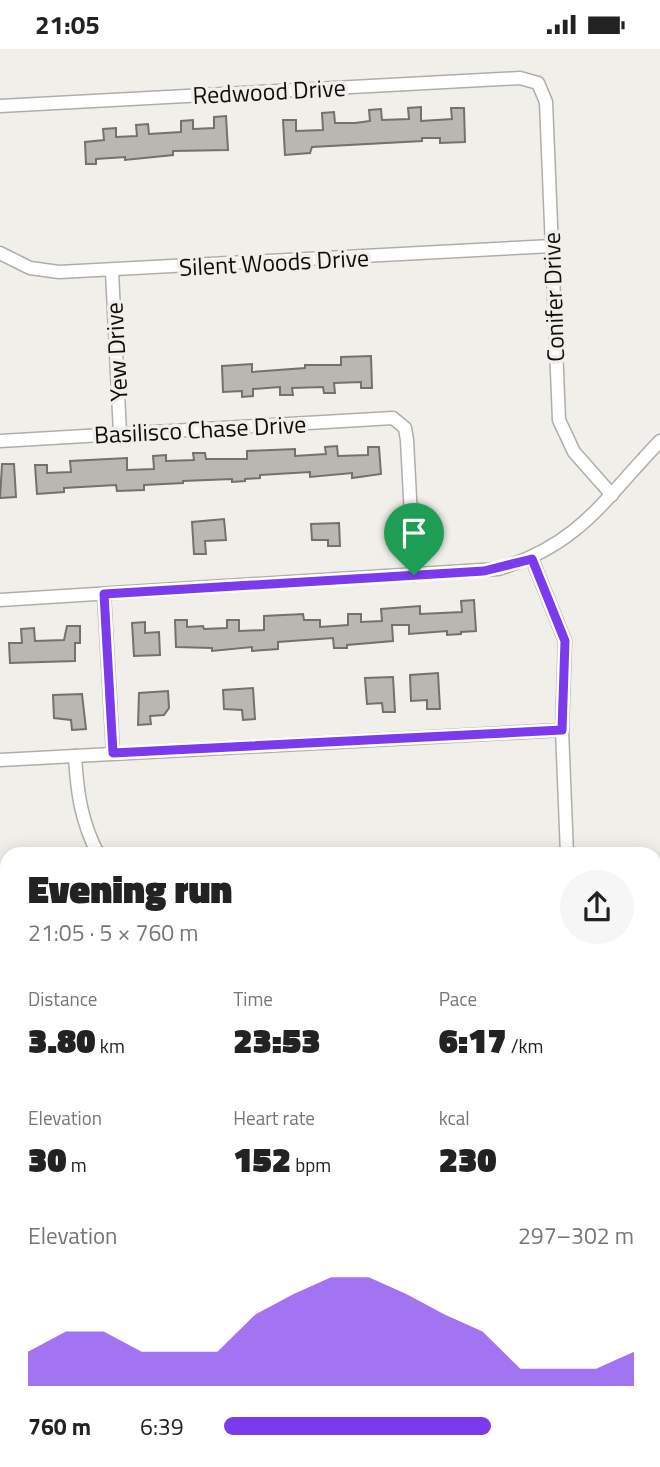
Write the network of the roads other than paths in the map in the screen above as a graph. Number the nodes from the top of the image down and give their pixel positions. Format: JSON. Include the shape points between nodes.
{"nodes":[{"id":1,"x":538,"y":83,"type":"joint"},
{"id":2,"x":0,"y":106,"type":"edge"},
{"id":3,"x":552,"y":246,"type":"junction"},
{"id":4,"x":0,"y":253,"type":"edge"},
{"id":5,"x":112,"y":271,"type":"junction"},
{"id":6,"x":120,"y":433,"type":"junction"},
{"id":7,"x":0,"y":441,"type":"edge"},
{"id":8,"x":660,"y":441,"type":"edge"},
{"id":9,"x":612,"y":495,"type":"junction"},
{"id":10,"x":532,"y":559,"type":"junction"},
{"id":11,"x":414,"y":575,"type":"junction"},
{"id":12,"x":104,"y":594,"type":"junction"},
{"id":13,"x":0,"y":600,"type":"edge"},
{"id":14,"x":562,"y":730,"type":"junction"},
{"id":15,"x":113,"y":753,"type":"junction"},
{"id":16,"x":75,"y":756,"type":"junction"},
{"id":17,"x":0,"y":760,"type":"edge"},
{"id":18,"x":94,"y":847,"type":"edge"},
{"id":19,"x":566,"y":847,"type":"edge"}],
"edges":[{"from":1,"to":2,"type":"street","name":"Redwood Drive","via":[[520,78]]},
{"from":1,"to":3,"type":"street","name":"Conifer Drive","via":[[546,102]]},
{"from":3,"to":5,"type":"street","name":"Silent Woods Drive"},
{"from":3,"to":9,"type":"street","name":"Conifer Drive","via":[[559,420],[574,452]]},
{"from":4,"to":5,"type":"street","name":"Silent Woods Drive","via":[[18,264],[45,271]]},
{"from":5,"to":6,"type":"street","name":"Yew Drive"},
{"from":6,"to":7,"type":"street","name":"Basilisco Chase Drive"},
{"from":6,"to":11,"type":"street","name":"Basilisco Chase Drive","via":[[385,418],[399,421],[407,440]]},
{"from":8,"to":9,"type":"street"},
{"from":9,"to":10,"type":"street","via":[[575,531]]},
{"from":10,"to":11,"type":"street","via":[[498,569]]},
{"from":10,"to":14,"type":"street","via":[[565,641]]},
{"from":11,"to":12,"type":"street"},
{"from":12,"to":13,"type":"street"},
{"from":12,"to":15,"type":"street"},
{"from":14,"to":15,"type":"street"},
{"from":14,"to":19,"type":"street"},
{"from":15,"to":16,"type":"street"},
{"from":16,"to":17,"type":"street"},
{"from":16,"to":18,"type":"street","via":[[78,801]]}]}
